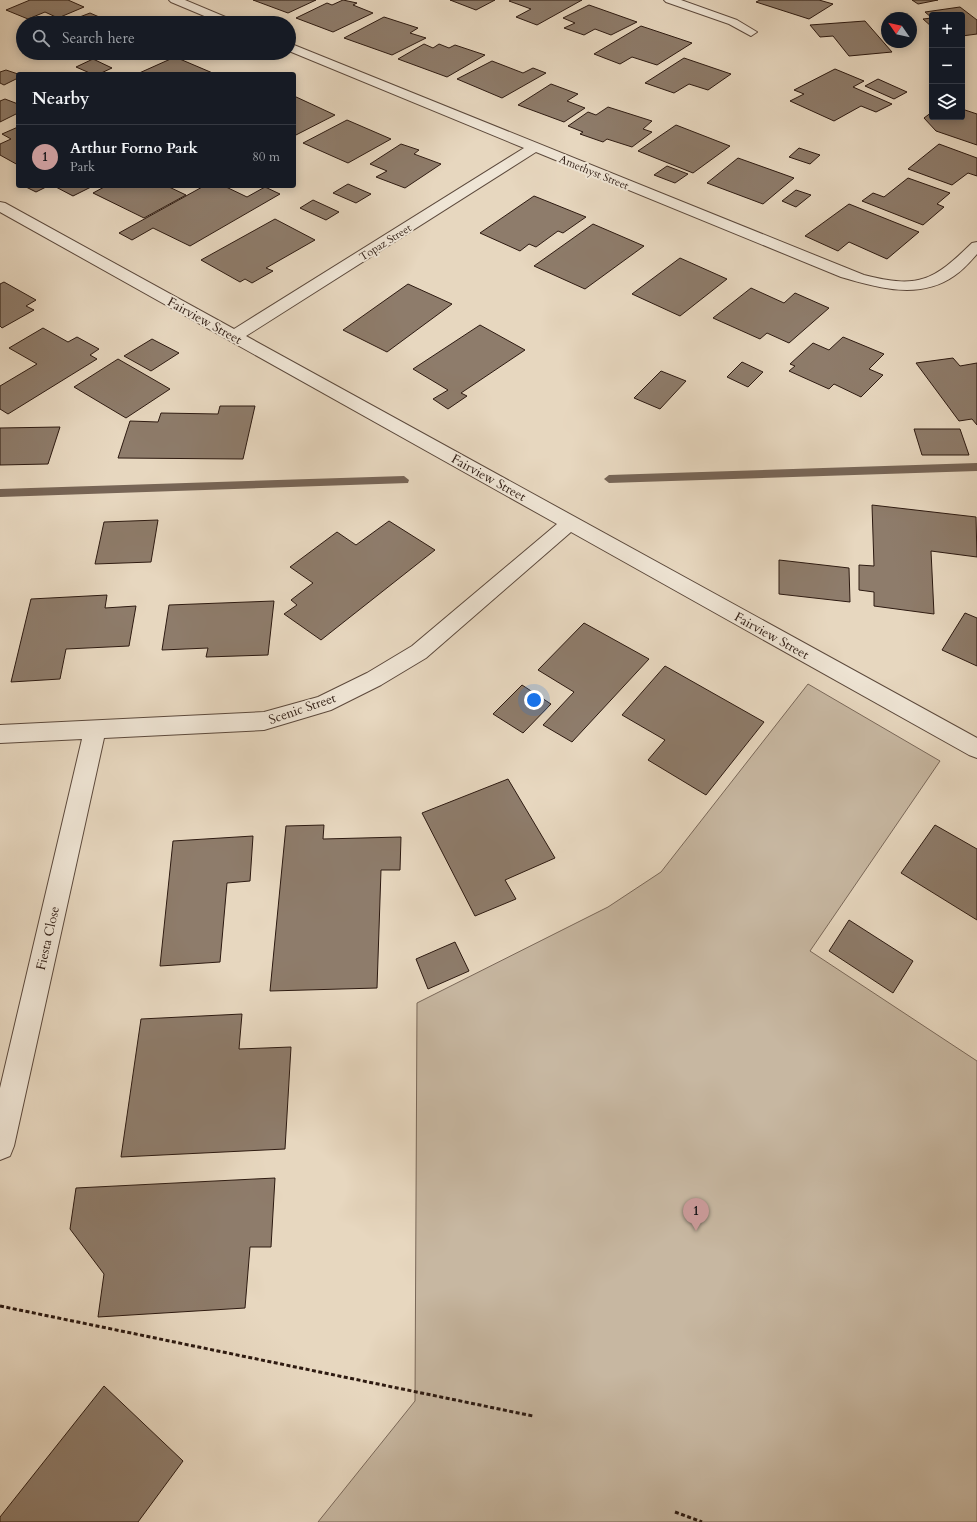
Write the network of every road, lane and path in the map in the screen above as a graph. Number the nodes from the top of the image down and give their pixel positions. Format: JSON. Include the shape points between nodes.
{"nodes":[{"id":1,"x":175,"y":0,"type":"edge"},
{"id":2,"x":670,"y":0,"type":"edge"},
{"id":3,"x":214,"y":16,"type":"edge"},
{"id":4,"x":751,"y":32,"type":"dead end"},
{"id":5,"x":296,"y":50,"type":"edge"},
{"id":6,"x":535,"y":148,"type":"junction"},
{"id":7,"x":0,"y":206,"type":"edge"},
{"id":8,"x":977,"y":246,"type":"edge"},
{"id":9,"x":234,"y":336,"type":"junction"},
{"id":10,"x":570,"y":522,"type":"junction"},
{"id":11,"x":94,"y":730,"type":"junction"},
{"id":12,"x":0,"y":734,"type":"edge"},
{"id":13,"x":977,"y":749,"type":"edge"},
{"id":14,"x":0,"y":1146,"type":"edge"},
{"id":15,"x":0,"y":1306,"type":"edge"},
{"id":16,"x":533,"y":1416,"type":"dead end"},
{"id":17,"x":675,"y":1512,"type":"dead end"},
{"id":18,"x":702,"y":1522,"type":"edge"}],
"edges":[{"from":1,"to":3,"type":"street"},
{"from":2,"to":4,"type":"street","via":[[733,22]]},
{"from":5,"to":6,"type":"street","name":"Amethyst Street"},
{"from":6,"to":8,"type":"street","name":"Amethyst Street","via":[[868,281],[903,287],[922,284],[949,272]]},
{"from":6,"to":9,"type":"street","name":"Topaz Street"},
{"from":7,"to":9,"type":"street","name":"Fairview Street"},
{"from":9,"to":10,"type":"street","name":"Fairview Street"},
{"from":10,"to":11,"type":"street","name":"Scenic Street","via":[[419,652],[374,679],[324,704],[264,721]]},
{"from":10,"to":13,"type":"street","name":"Fairview Street"},
{"from":11,"to":12,"type":"street","name":"Scenic Street"},
{"from":11,"to":14,"type":"street","name":"Fiesta Close"},
{"from":15,"to":16,"type":"path"},
{"from":17,"to":18,"type":"path"}]}
